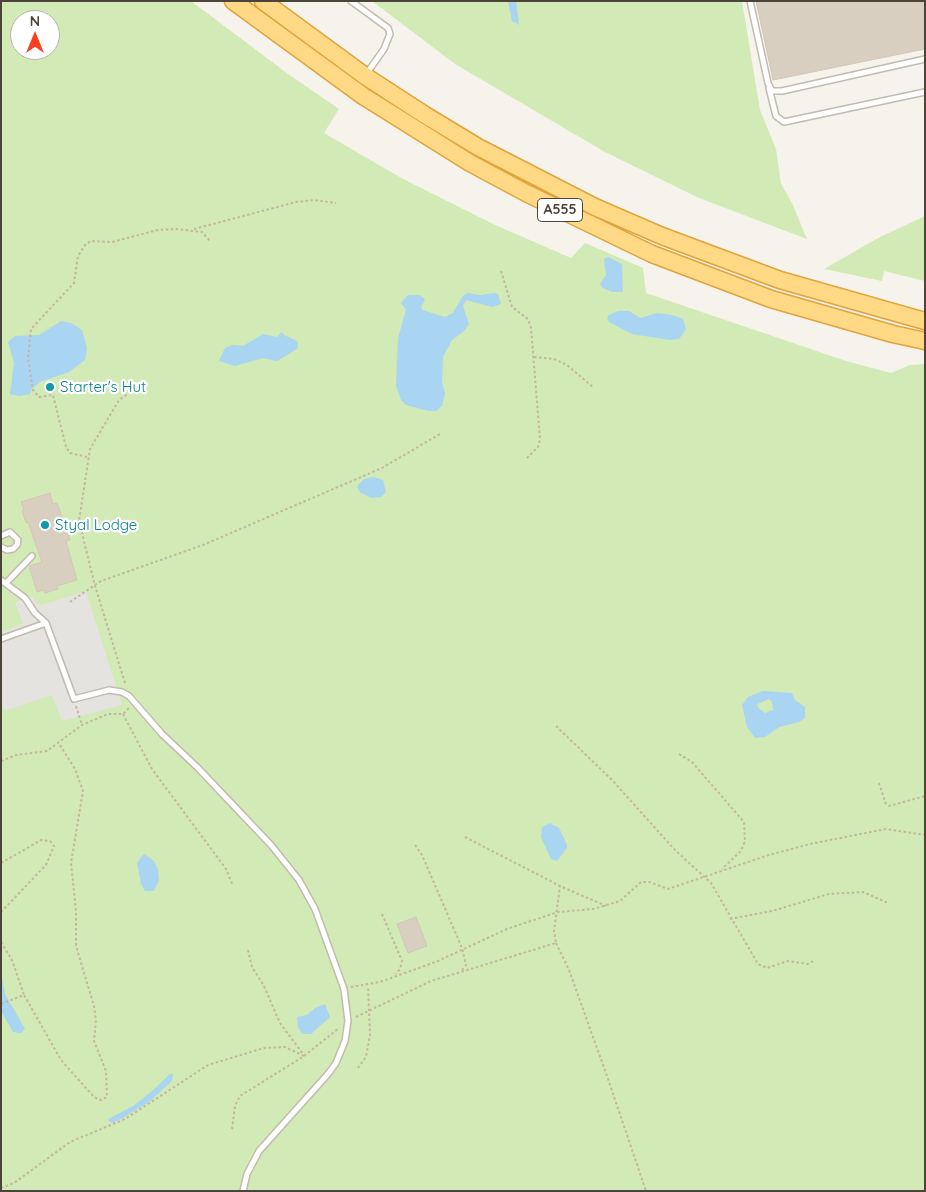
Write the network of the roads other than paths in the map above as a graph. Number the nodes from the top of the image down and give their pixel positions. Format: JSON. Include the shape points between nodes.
{"nodes":[{"id":1,"x":234,"y":1,"type":"edge"},
{"id":2,"x":263,"y":1,"type":"edge"},
{"id":3,"x":351,"y":1,"type":"edge"},
{"id":4,"x":750,"y":1,"type":"edge"},
{"id":5,"x":925,"y":59,"type":"edge"},
{"id":6,"x":365,"y":76,"type":"junction"},
{"id":7,"x":769,"y":88,"type":"junction"},
{"id":8,"x":925,"y":92,"type":"edge"},
{"id":9,"x":925,"y":321,"type":"edge"},
{"id":10,"x":925,"y":341,"type":"edge"},
{"id":11,"x":1,"y":536,"type":"edge"},
{"id":12,"x":2,"y":550,"type":"edge"},
{"id":13,"x":32,"y":556,"type":"dead end"},
{"id":14,"x":4,"y":582,"type":"edge"},
{"id":15,"x":46,"y":623,"type":"junction"},
{"id":16,"x":1,"y":639,"type":"edge"},
{"id":17,"x":243,"y":1191,"type":"edge"}],
"edges":[{"from":1,"to":10,"type":"highway","number":"A555","via":[[363,96],[470,163],[526,193],[652,254],[771,299]]},
{"from":2,"to":6,"type":"highway","number":"A555"},
{"from":3,"to":6,"type":"lane","via":[[388,28],[390,34],[384,49]]},
{"from":4,"to":7,"type":"lane"},
{"from":5,"to":7,"type":"lane","via":[[782,91]]},
{"from":6,"to":9,"type":"highway","number":"A555","via":[[478,147],[595,207],[780,280]]},
{"from":7,"to":8,"type":"lane","via":[[776,116],[784,122]]},
{"from":11,"to":12,"type":"lane","via":[[10,532],[18,540],[13,549]]},
{"from":13,"to":14,"type":"lane"},
{"from":14,"to":15,"type":"lane","via":[[24,598]]},
{"from":15,"to":16,"type":"lane"},
{"from":15,"to":17,"type":"lane","via":[[74,699],[109,690],[129,696],[288,865],[315,909],[344,989],[348,1021],[345,1041],[336,1063],[319,1086],[259,1150]]}]}
